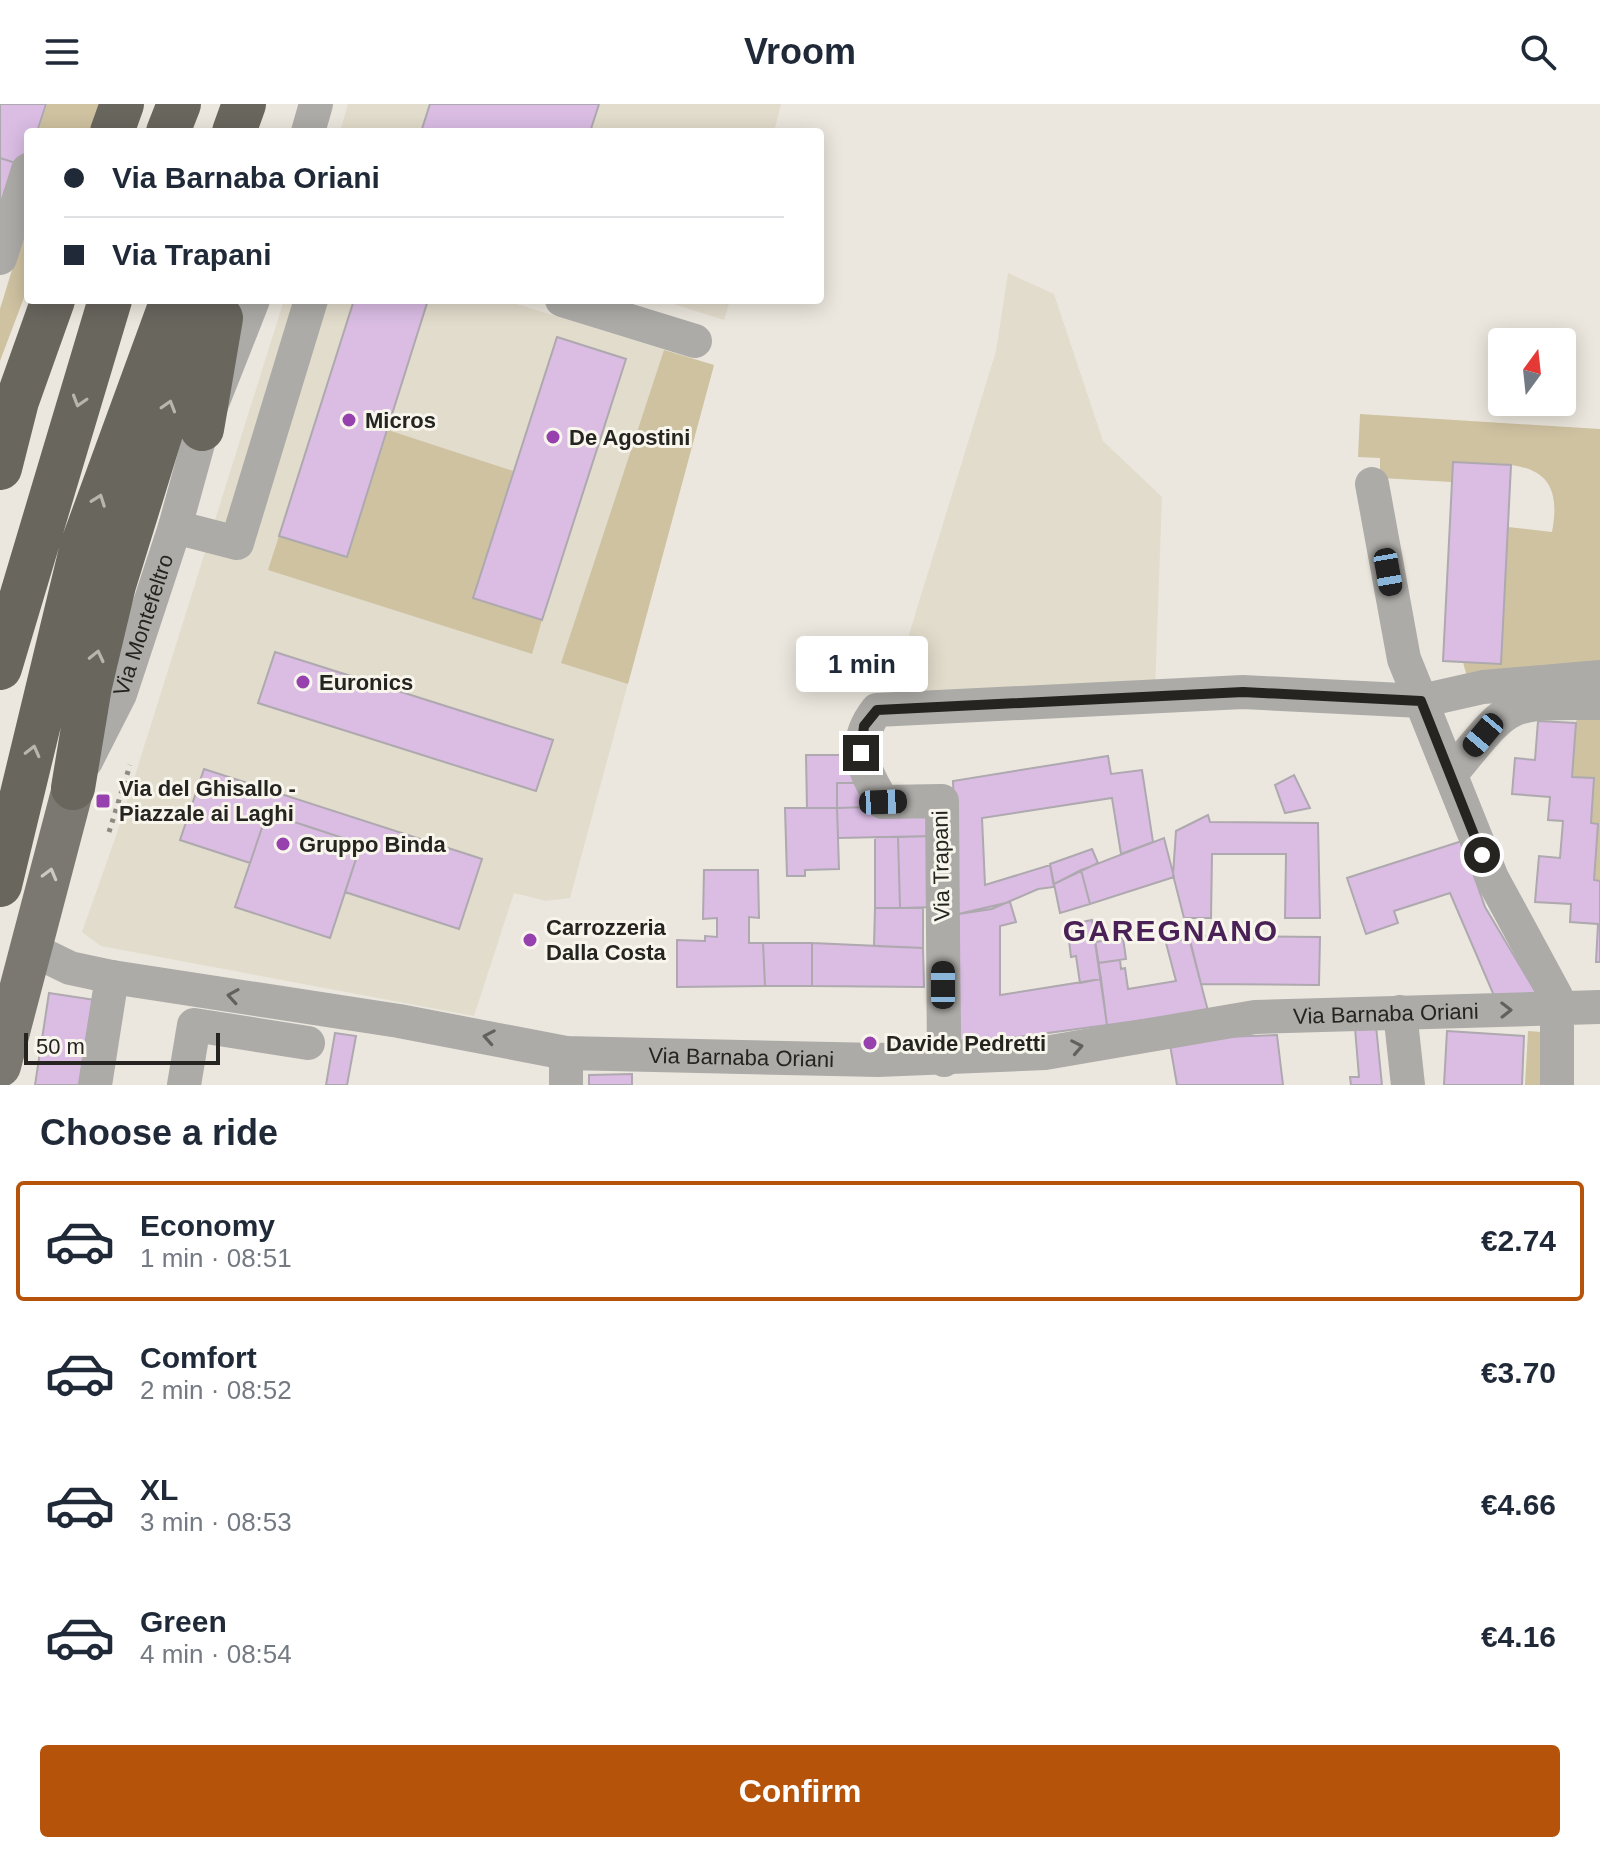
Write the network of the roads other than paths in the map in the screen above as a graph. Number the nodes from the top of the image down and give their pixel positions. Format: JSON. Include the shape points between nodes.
{"nodes":[{"id":1,"x":122,"y":104,"type":"edge"},
{"id":2,"x":179,"y":104,"type":"edge"},
{"id":3,"x":244,"y":104,"type":"edge"},
{"id":4,"x":267,"y":104,"type":"edge"},
{"id":5,"x":316,"y":104,"type":"edge"},
{"id":6,"x":113,"y":128,"type":"edge"},
{"id":7,"x":170,"y":128,"type":"edge"},
{"id":8,"x":235,"y":128,"type":"edge"},
{"id":9,"x":259,"y":128,"type":"edge"},
{"id":10,"x":309,"y":128,"type":"edge"},
{"id":11,"x":24,"y":183,"type":"edge"},
{"id":12,"x":0,"y":258,"type":"edge"},
{"id":13,"x":52,"y":304,"type":"edge"},
{"id":14,"x":109,"y":304,"type":"edge"},
{"id":15,"x":171,"y":304,"type":"edge"},
{"id":16,"x":201,"y":304,"type":"edge"},
{"id":17,"x":223,"y":304,"type":"edge"},
{"id":18,"x":251,"y":304,"type":"edge"},
{"id":19,"x":310,"y":304,"type":"edge"},
{"id":20,"x":575,"y":304,"type":"edge"},
{"id":21,"x":695,"y":341,"type":"dead end"},
{"id":22,"x":202,"y":429,"type":"junction"},
{"id":23,"x":0,"y":468,"type":"edge"},
{"id":24,"x":1372,"y":484,"type":"dead end"},
{"id":25,"x":175,"y":527,"type":"junction"},
{"id":26,"x":0,"y":668,"type":"edge"},
{"id":27,"x":1600,"y":677,"type":"edge"},
{"id":28,"x":1421,"y":701,"type":"junction"},
{"id":29,"x":1600,"y":703,"type":"edge"},
{"id":30,"x":1451,"y":774,"type":"junction"},
{"id":31,"x":73,"y":788,"type":"junction"},
{"id":32,"x":0,"y":885,"type":"edge"},
{"id":33,"x":31,"y":949,"type":"junction"},
{"id":34,"x":112,"y":977,"type":"junction"},
{"id":35,"x":1600,"y":1007,"type":"edge"},
{"id":36,"x":1400,"y":1012,"type":"junction"},
{"id":37,"x":1557,"y":1018,"type":"junction"},
{"id":38,"x":308,"y":1043,"type":"dead end"},
{"id":39,"x":1,"y":1058,"type":"edge"},
{"id":40,"x":944,"y":1060,"type":"junction"},
{"id":41,"x":566,"y":1069,"type":"edge"},
{"id":42,"x":95,"y":1085,"type":"edge"},
{"id":43,"x":184,"y":1085,"type":"edge"},
{"id":44,"x":1408,"y":1085,"type":"edge"},
{"id":45,"x":1557,"y":1085,"type":"edge"}],
"edges":[{"from":1,"to":6,"type":"highway"},
{"from":2,"to":7,"type":"highway"},
{"from":3,"to":8,"type":"highway"},
{"from":4,"to":9,"type":"highway"},
{"from":5,"to":10,"type":"street"},
{"from":11,"to":12,"type":"street"},
{"from":13,"to":23,"type":"highway"},
{"from":14,"to":26,"type":"highway","one_way":true},
{"from":32,"to":15,"type":"highway","one_way":true,"via":[[82,546]]},
{"from":31,"to":16,"type":"highway","one_way":true,"via":[[114,585]]},
{"from":17,"to":22,"type":"highway"},
{"from":18,"to":22,"type":"street","name":"Via Montefeltro"},
{"from":19,"to":25,"type":"street","via":[[237,543]]},
{"from":20,"to":21,"type":"street"},
{"from":22,"to":25,"type":"street","name":"Via Montefeltro"},
{"from":24,"to":28,"type":"street","via":[[1404,659]]},
{"from":25,"to":31,"type":"street","name":"Via Montefeltro","via":[[120,694]]},
{"from":27,"to":28,"type":"street","via":[[1483,687]]},
{"from":28,"to":30,"type":"street"},
{"from":28,"to":40,"type":"street","name":"Via Trapani","via":[[1243,692],[877,710],[864,726],[861,753],[883,802],[942,801]]},
{"from":29,"to":30,"type":"street","via":[[1513,707],[1500,715]]},
{"from":30,"to":37,"type":"street","via":[[1492,878],[1556,996]]},
{"from":33,"to":31,"type":"main road","name":"Via Montefeltro","one_way":true},
{"from":33,"to":34,"type":"street","name":"Via Barnaba Oriani","via":[[70,968]]},
{"from":33,"to":39,"type":"main road","name":"Via Montefeltro"},
{"from":41,"to":34,"type":"street","name":"Via Barnaba Oriani","one_way":true,"via":[[399,1021]]},
{"from":34,"to":42,"type":"street"},
{"from":35,"to":37,"type":"street","name":"Via Barnaba Oriani"},
{"from":36,"to":37,"type":"street","name":"Via Barnaba Oriani","one_way":true},
{"from":40,"to":36,"type":"street","name":"Via Barnaba Oriani","one_way":true,"via":[[1045,1053],[1255,1017]]},
{"from":36,"to":44,"type":"street"},
{"from":37,"to":45,"type":"street"},
{"from":38,"to":43,"type":"street","via":[[194,1025]]},
{"from":40,"to":41,"type":"street","name":"Via Barnaba Oriani"}]}
